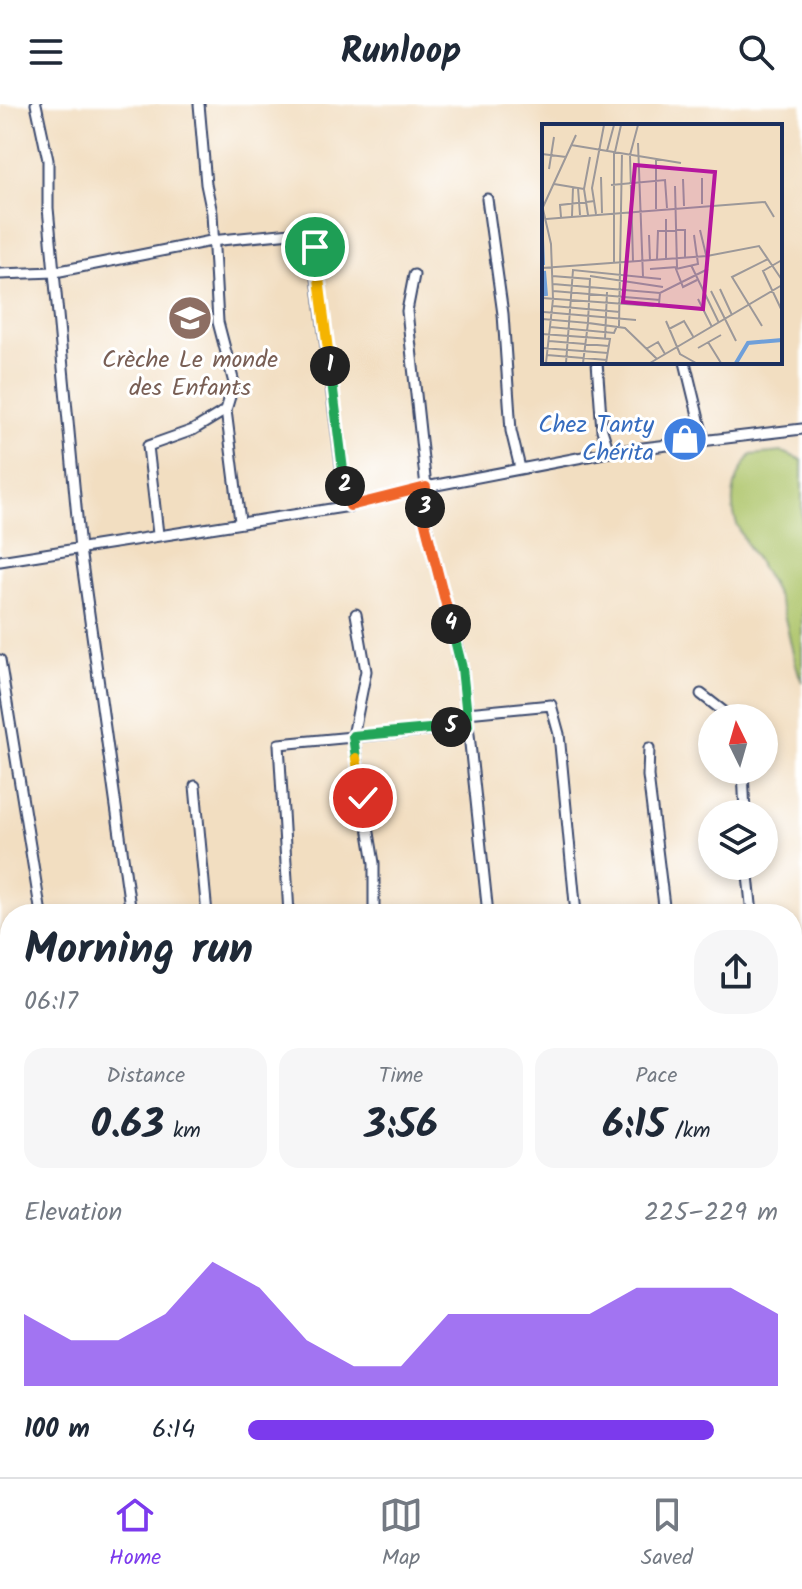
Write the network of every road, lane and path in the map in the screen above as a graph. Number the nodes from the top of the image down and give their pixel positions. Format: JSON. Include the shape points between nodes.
{"nodes":[{"id":1,"x":36,"y":104,"type":"edge"},
{"id":2,"x":199,"y":104,"type":"edge"},
{"id":3,"x":487,"y":199,"type":"dead end"},
{"id":4,"x":211,"y":241,"type":"junction"},
{"id":5,"x":55,"y":272,"type":"junction"},
{"id":6,"x":0,"y":274,"type":"edge"},
{"id":7,"x":414,"y":275,"type":"dead end"},
{"id":8,"x":597,"y":364,"type":"edge"},
{"id":9,"x":685,"y":364,"type":"edge"},
{"id":10,"x":226,"y":410,"type":"junction"},
{"id":11,"x":802,"y":429,"type":"edge"},
{"id":12,"x":704,"y":440,"type":"junction"},
{"id":13,"x":609,"y":452,"type":"junction"},
{"id":14,"x":520,"y":468,"type":"junction"},
{"id":15,"x":426,"y":487,"type":"junction"},
{"id":16,"x":350,"y":506,"type":"junction"},
{"id":17,"x":240,"y":521,"type":"junction"},
{"id":18,"x":158,"y":534,"type":"junction"},
{"id":19,"x":80,"y":549,"type":"junction"},
{"id":20,"x":0,"y":561,"type":"edge"},
{"id":21,"x":356,"y":614,"type":"dead end"},
{"id":22,"x":0,"y":660,"type":"edge"},
{"id":23,"x":701,"y":694,"type":"dead end"},
{"id":24,"x":714,"y":704,"type":"edge"},
{"id":25,"x":467,"y":713,"type":"junction"},
{"id":26,"x":468,"y":726,"type":"junction"},
{"id":27,"x":353,"y":736,"type":"junction"},
{"id":28,"x":649,"y":748,"type":"dead end"},
{"id":29,"x":195,"y":786,"type":"dead end"},
{"id":30,"x":748,"y":880,"type":"edge"},
{"id":31,"x":39,"y":904,"type":"edge"},
{"id":32,"x":130,"y":904,"type":"edge"},
{"id":33,"x":206,"y":904,"type":"edge"},
{"id":34,"x":288,"y":904,"type":"edge"},
{"id":35,"x":374,"y":904,"type":"edge"},
{"id":36,"x":487,"y":904,"type":"edge"},
{"id":37,"x":575,"y":904,"type":"edge"},
{"id":38,"x":664,"y":904,"type":"edge"},
{"id":39,"x":751,"y":904,"type":"edge"}],
"edges":[{"from":1,"to":5,"type":"street","via":[[48,160]]},
{"from":2,"to":4,"type":"street"},
{"from":3,"to":14,"type":"street","via":[[511,431]]},
{"from":4,"to":5,"type":"street"},
{"from":4,"to":10,"type":"street","via":[[218,322],[234,383]]},
{"from":4,"to":16,"type":"street","via":[[311,231]]},
{"from":5,"to":6,"type":"street"},
{"from":5,"to":19,"type":"street"},
{"from":7,"to":15,"type":"street","via":[[407,311]]},
{"from":8,"to":13,"type":"street","via":[[602,430]]},
{"from":9,"to":12,"type":"street"},
{"from":10,"to":17,"type":"street"},
{"from":10,"to":18,"type":"street","via":[[193,430],[148,446]]},
{"from":11,"to":12,"type":"street"},
{"from":12,"to":13,"type":"street"},
{"from":13,"to":14,"type":"street"},
{"from":14,"to":15,"type":"street"},
{"from":15,"to":16,"type":"street"},
{"from":15,"to":25,"type":"street","via":[[424,519],[462,668]]},
{"from":16,"to":17,"type":"street"},
{"from":17,"to":18,"type":"street"},
{"from":18,"to":19,"type":"street"},
{"from":19,"to":20,"type":"street"},
{"from":19,"to":32,"type":"street"},
{"from":21,"to":27,"type":"street","via":[[366,671]]},
{"from":22,"to":31,"type":"street"},
{"from":23,"to":24,"type":"street"},
{"from":25,"to":26,"type":"street"},
{"from":25,"to":37,"type":"street","via":[[551,705],[559,734]]},
{"from":26,"to":27,"type":"street"},
{"from":26,"to":36,"type":"street"},
{"from":27,"to":34,"type":"street","via":[[279,744]]},
{"from":27,"to":35,"type":"street","via":[[374,863]]},
{"from":28,"to":38,"type":"street"},
{"from":29,"to":33,"type":"street"},
{"from":30,"to":39,"type":"street"}]}
